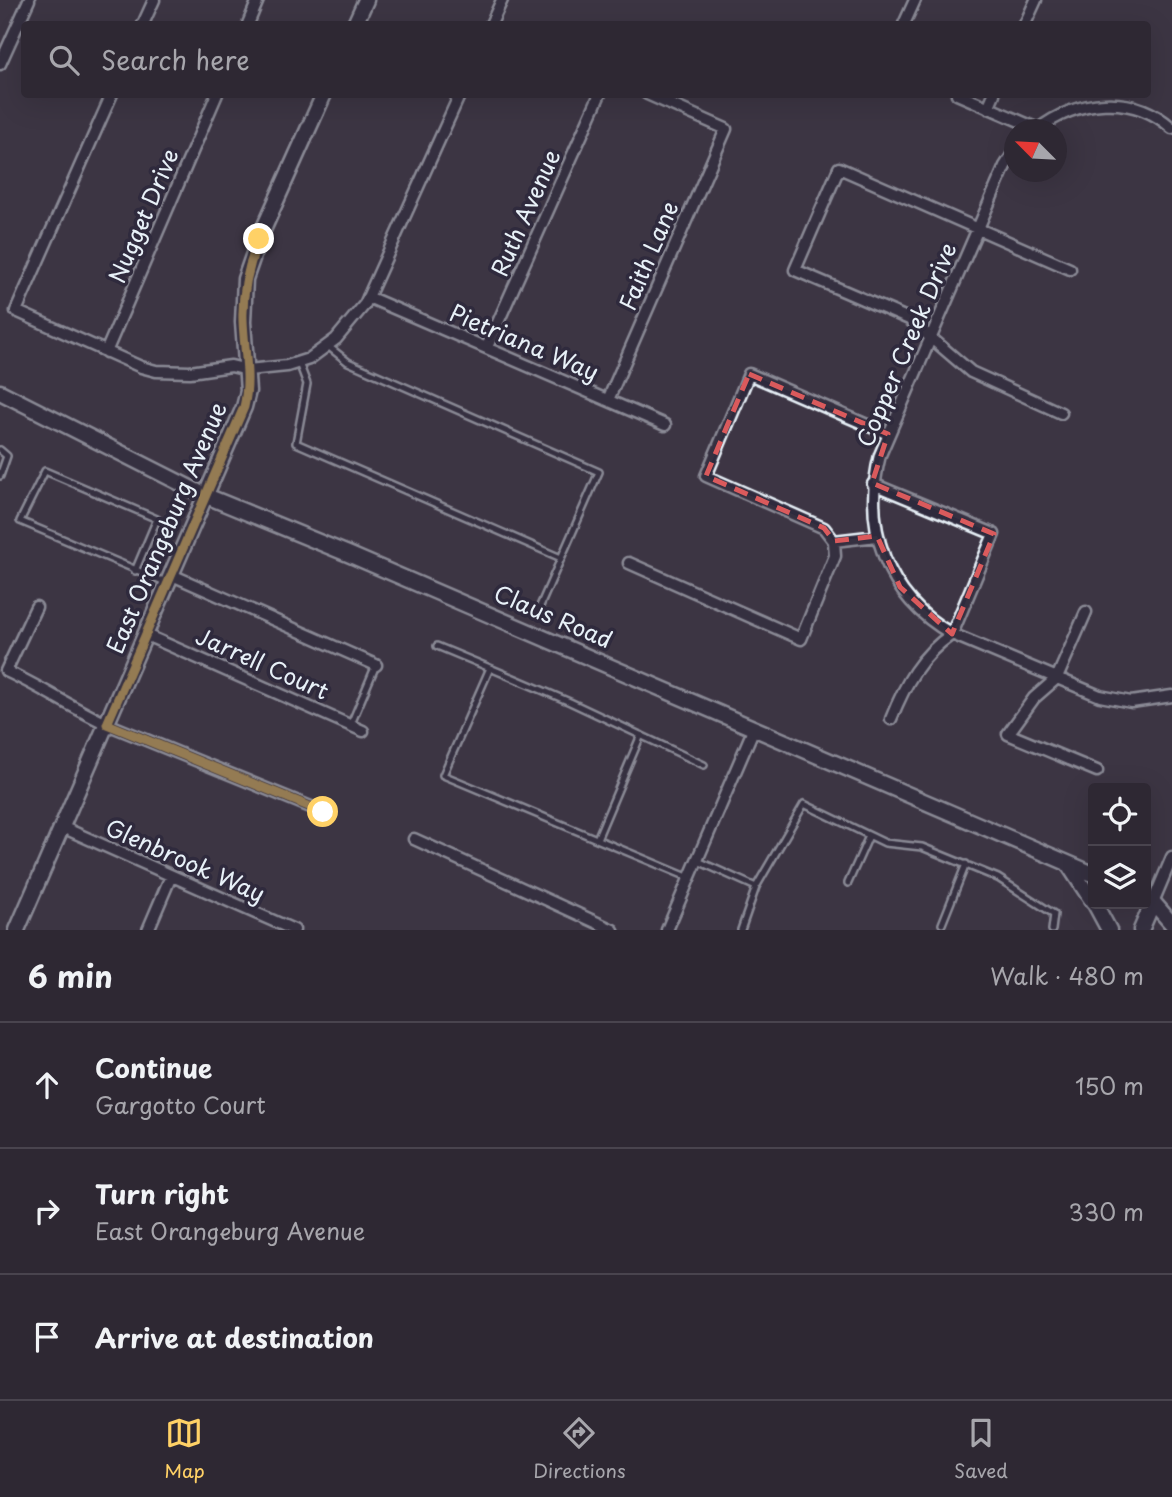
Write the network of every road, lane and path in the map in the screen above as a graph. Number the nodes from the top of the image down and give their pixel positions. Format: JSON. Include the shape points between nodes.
{"nodes":[{"id":1,"x":29,"y":0,"type":"edge"},
{"id":2,"x":154,"y":0,"type":"edge"},
{"id":3,"x":258,"y":0,"type":"edge"},
{"id":4,"x":366,"y":0,"type":"edge"},
{"id":5,"x":502,"y":0,"type":"edge"},
{"id":6,"x":915,"y":0,"type":"edge"},
{"id":7,"x":1036,"y":0,"type":"edge"},
{"id":8,"x":144,"y":21,"type":"edge"},
{"id":9,"x":249,"y":21,"type":"edge"},
{"id":10,"x":356,"y":21,"type":"edge"},
{"id":11,"x":492,"y":21,"type":"edge"},
{"id":12,"x":905,"y":21,"type":"edge"},
{"id":13,"x":1027,"y":21,"type":"edge"},
{"id":14,"x":0,"y":64,"type":"edge"},
{"id":15,"x":110,"y":98,"type":"edge"},
{"id":16,"x":215,"y":98,"type":"edge"},
{"id":17,"x":322,"y":98,"type":"edge"},
{"id":18,"x":458,"y":98,"type":"edge"},
{"id":19,"x":598,"y":98,"type":"edge"},
{"id":20,"x":656,"y":98,"type":"edge"},
{"id":21,"x":966,"y":98,"type":"edge"},
{"id":22,"x":992,"y":98,"type":"edge"},
{"id":23,"x":988,"y":108,"type":"junction"},
{"id":24,"x":1014,"y":119,"type":"edge"},
{"id":25,"x":1053,"y":119,"type":"edge"},
{"id":26,"x":1172,"y":128,"type":"edge"},
{"id":27,"x":1004,"y":173,"type":"edge"},
{"id":28,"x":978,"y":229,"type":"junction"},
{"id":29,"x":1070,"y":270,"type":"dead end"},
{"id":30,"x":368,"y":297,"type":"junction"},
{"id":31,"x":931,"y":336,"type":"junction"},
{"id":32,"x":328,"y":346,"type":"junction"},
{"id":33,"x":487,"y":347,"type":"junction"},
{"id":34,"x":106,"y":352,"type":"junction"},
{"id":35,"x":299,"y":363,"type":"junction"},
{"id":36,"x":248,"y":370,"type":"junction"},
{"id":37,"x":0,"y":392,"type":"edge"},
{"id":38,"x":608,"y":400,"type":"junction"},
{"id":39,"x":1061,"y":413,"type":"dead end"},
{"id":40,"x":665,"y":425,"type":"dead end"},
{"id":41,"x":888,"y":434,"type":"junction"},
{"id":42,"x":0,"y":450,"type":"edge"},
{"id":43,"x":0,"y":476,"type":"edge"},
{"id":44,"x":873,"y":484,"type":"junction"},
{"id":45,"x":204,"y":495,"type":"junction"},
{"id":46,"x":877,"y":536,"type":"junction"},
{"id":47,"x":834,"y":541,"type":"junction"},
{"id":48,"x":561,"y":558,"type":"junction"},
{"id":49,"x":629,"y":563,"type":"dead end"},
{"id":50,"x":135,"y":571,"type":"junction"},
{"id":51,"x":170,"y":579,"type":"junction"},
{"id":52,"x":36,"y":607,"type":"dead end"},
{"id":53,"x":1086,"y":612,"type":"dead end"},
{"id":54,"x":537,"y":613,"type":"dead end"},
{"id":55,"x":952,"y":634,"type":"junction"},
{"id":56,"x":146,"y":635,"type":"junction"},
{"id":57,"x":437,"y":646,"type":"dead end"},
{"id":58,"x":376,"y":665,"type":"joint"},
{"id":59,"x":490,"y":668,"type":"junction"},
{"id":60,"x":1057,"y":678,"type":"junction"},
{"id":61,"x":1172,"y":696,"type":"edge"},
{"id":62,"x":891,"y":719,"type":"dead end"},
{"id":63,"x":107,"y":724,"type":"junction"},
{"id":64,"x":351,"y":724,"type":"junction"},
{"id":65,"x":754,"y":728,"type":"junction"},
{"id":66,"x":363,"y":731,"type":"dead end"},
{"id":67,"x":641,"y":735,"type":"junction"},
{"id":68,"x":704,"y":765,"type":"dead end"},
{"id":69,"x":1097,"y":771,"type":"dead end"},
{"id":70,"x":323,"y":812,"type":"dead end"},
{"id":71,"x":62,"y":827,"type":"junction"},
{"id":72,"x":869,"y":836,"type":"junction"},
{"id":73,"x":414,"y":839,"type":"dead end"},
{"id":74,"x":597,"y":839,"type":"junction"},
{"id":75,"x":1172,"y":857,"type":"edge"},
{"id":76,"x":698,"y":860,"type":"junction"},
{"id":77,"x":1067,"y":863,"type":"junction"},
{"id":78,"x":966,"y":864,"type":"junction"},
{"id":79,"x":1088,"y":872,"type":"edge"},
{"id":80,"x":171,"y":876,"type":"junction"},
{"id":81,"x":690,"y":878,"type":"junction"},
{"id":82,"x":848,"y":883,"type":"dead end"},
{"id":83,"x":756,"y":887,"type":"junction"},
{"id":84,"x":1088,"y":894,"type":"edge"},
{"id":85,"x":1151,"y":896,"type":"edge"},
{"id":86,"x":1151,"y":900,"type":"edge"},
{"id":87,"x":1151,"y":902,"type":"edge"},
{"id":88,"x":1172,"y":905,"type":"edge"},
{"id":89,"x":1097,"y":909,"type":"edge"},
{"id":90,"x":1147,"y":909,"type":"edge"},
{"id":91,"x":942,"y":923,"type":"dead end"},
{"id":92,"x":1172,"y":924,"type":"edge"},
{"id":93,"x":17,"y":930,"type":"edge"},
{"id":94,"x":148,"y":930,"type":"edge"},
{"id":95,"x":294,"y":930,"type":"edge"},
{"id":96,"x":613,"y":930,"type":"edge"},
{"id":97,"x":667,"y":930,"type":"edge"},
{"id":98,"x":741,"y":930,"type":"edge"},
{"id":99,"x":1052,"y":930,"type":"edge"},
{"id":100,"x":1109,"y":930,"type":"edge"},
{"id":101,"x":1142,"y":930,"type":"edge"}],
"edges":[{"from":1,"to":14,"type":"street"},
{"from":2,"to":8,"type":"street"},
{"from":3,"to":9,"type":"street"},
{"from":4,"to":10,"type":"main road"},
{"from":5,"to":11,"type":"street"},
{"from":6,"to":12,"type":"street"},
{"from":7,"to":13,"type":"street"},
{"from":15,"to":34,"type":"street","via":[[16,311]]},
{"from":16,"to":34,"type":"street","name":"Nugget Drive"},
{"from":17,"to":36,"type":"main road","name":"East Orangeburg Avenue","via":[[245,279]]},
{"from":18,"to":30,"type":"street"},
{"from":19,"to":33,"type":"street","name":"Ruth Avenue"},
{"from":20,"to":38,"type":"street","name":"Faith Lane","via":[[726,129]]},
{"from":21,"to":23,"type":"street"},
{"from":22,"to":23,"type":"street"},
{"from":23,"to":24,"type":"street"},
{"from":25,"to":26,"type":"street","via":[[1066,111],[1103,103],[1139,108]]},
{"from":27,"to":28,"type":"street","name":"Copper Creek Drive"},
{"from":28,"to":29,"type":"street"},
{"from":28,"to":31,"type":"street","name":"Copper Creek Drive"},
{"from":28,"to":31,"type":"street","via":[[839,168],[795,270],[909,319]]},
{"from":30,"to":32,"type":"street","via":[[355,319]]},
{"from":30,"to":33,"type":"street","name":"Pietriana Way"},
{"from":31,"to":39,"type":"street","via":[[971,372]]},
{"from":31,"to":41,"type":"street","name":"Copper Creek Drive"},
{"from":32,"to":35,"type":"street"},
{"from":32,"to":48,"type":"lane","via":[[348,362],[599,472]]},
{"from":33,"to":38,"type":"street","name":"Pietriana Way"},
{"from":34,"to":36,"type":"street","via":[[156,371],[231,366]]},
{"from":35,"to":36,"type":"street"},
{"from":35,"to":48,"type":"lane","via":[[307,384],[296,443]]},
{"from":36,"to":45,"type":"main road","name":"East Orangeburg Avenue","via":[[244,407]]},
{"from":37,"to":45,"type":"main road","name":"Claus Road"},
{"from":38,"to":40,"type":"street","name":"Pietriana Way"},
{"from":41,"to":44,"type":"street","name":"Copper Creek Drive"},
{"from":41,"to":47,"type":"street","via":[[749,374],[706,476],[824,528]]},
{"from":42,"to":43,"type":"lane","via":[[7,456]]},
{"from":44,"to":46,"type":"street","name":"Copper Creek Drive"},
{"from":44,"to":55,"type":"street","via":[[994,534]]},
{"from":45,"to":51,"type":"main road","name":"East Orangeburg Avenue"},
{"from":45,"to":65,"type":"main road","name":"Claus Road"},
{"from":46,"to":47,"type":"street"},
{"from":46,"to":55,"type":"street","name":"Copper Creek Drive","via":[[900,587],[930,620]]},
{"from":47,"to":49,"type":"street","via":[[835,556],[801,639]]},
{"from":48,"to":54,"type":"lane"},
{"from":50,"to":50,"type":"lane","via":[[20,521],[45,471],[157,519]]},
{"from":50,"to":51,"type":"lane"},
{"from":51,"to":56,"type":"main road","name":"East Orangeburg Avenue"},
{"from":51,"to":58,"type":"street"},
{"from":52,"to":63,"type":"street","via":[[6,671]]},
{"from":53,"to":60,"type":"street"},
{"from":55,"to":60,"type":"street","name":"Copper Creek Drive"},
{"from":55,"to":62,"type":"street","via":[[912,673]]},
{"from":56,"to":63,"type":"main road","name":"East Orangeburg Avenue"},
{"from":56,"to":64,"type":"street","name":"Jarrell Court"},
{"from":57,"to":59,"type":"lane"},
{"from":58,"to":64,"type":"lane"},
{"from":59,"to":67,"type":"lane"},
{"from":59,"to":74,"type":"lane","via":[[443,775]]},
{"from":60,"to":61,"type":"street","name":"Copper Creek Drive","via":[[1114,700],[1154,701]]},
{"from":60,"to":69,"type":"street","via":[[1034,698],[1008,734]]},
{"from":63,"to":70,"type":"street"},
{"from":63,"to":71,"type":"main road","name":"East Orangeburg Avenue"},
{"from":64,"to":66,"type":"street","name":"Jarrell Court"},
{"from":65,"to":76,"type":"street"},
{"from":65,"to":77,"type":"main road","name":"Claus Road"},
{"from":67,"to":68,"type":"lane"},
{"from":67,"to":74,"type":"lane"},
{"from":71,"to":80,"type":"street","name":"Glenbrook Way"},
{"from":71,"to":93,"type":"main road","name":"East Orangeburg Avenue"},
{"from":72,"to":78,"type":"lane","via":[[885,843],[922,847]]},
{"from":72,"to":82,"type":"lane"},
{"from":72,"to":83,"type":"lane","via":[[804,804]]},
{"from":73,"to":96,"type":"street"},
{"from":74,"to":81,"type":"lane"},
{"from":75,"to":85,"type":"street"},
{"from":76,"to":81,"type":"street"},
{"from":76,"to":83,"type":"lane"},
{"from":77,"to":79,"type":"main road","name":"Claus Road"},
{"from":77,"to":84,"type":"main road"},
{"from":78,"to":91,"type":"lane"},
{"from":78,"to":99,"type":"lane","via":[[998,878],[1054,914]]},
{"from":80,"to":94,"type":"street"},
{"from":80,"to":95,"type":"street","name":"Glenbrook Way"},
{"from":81,"to":97,"type":"street"},
{"from":83,"to":98,"type":"lane"},
{"from":86,"to":88,"type":"main road"},
{"from":87,"to":92,"type":"main road"},
{"from":89,"to":100,"type":"main road"},
{"from":90,"to":101,"type":"main road"}]}
